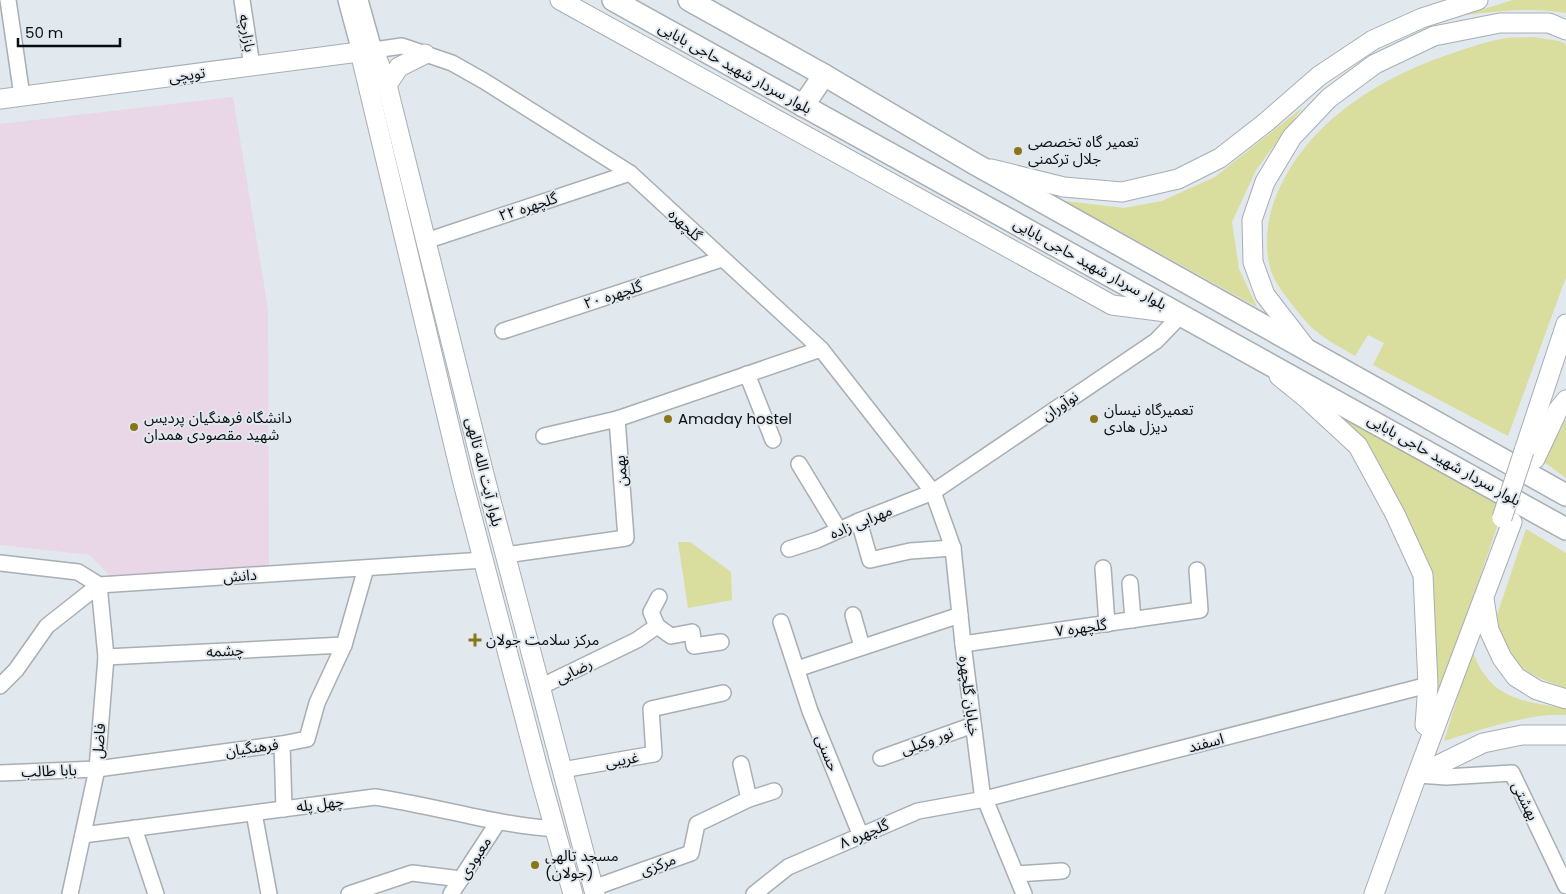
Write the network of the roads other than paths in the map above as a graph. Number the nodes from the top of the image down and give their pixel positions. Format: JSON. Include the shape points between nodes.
{"nodes":[{"id":1,"x":8,"y":0,"type":"edge"},
{"id":2,"x":242,"y":0,"type":"edge"},
{"id":3,"x":346,"y":0,"type":"edge"},
{"id":4,"x":360,"y":0,"type":"edge"},
{"id":5,"x":560,"y":0,"type":"edge"},
{"id":6,"x":613,"y":0,"type":"edge"},
{"id":7,"x":689,"y":0,"type":"edge"},
{"id":8,"x":1478,"y":0,"type":"edge"},
{"id":9,"x":1566,"y":30,"type":"edge"},
{"id":10,"x":367,"y":51,"type":"junction"},
{"id":11,"x":425,"y":54,"type":"junction"},
{"id":12,"x":252,"y":66,"type":"junction"},
{"id":13,"x":824,"y":75,"type":"junction"},
{"id":14,"x":387,"y":86,"type":"junction"},
{"id":15,"x":22,"y":96,"type":"junction"},
{"id":16,"x":0,"y":99,"type":"edge"},
{"id":17,"x":803,"y":106,"type":"junction"},
{"id":18,"x":836,"y":124,"type":"junction"},
{"id":19,"x":821,"y":144,"type":"junction"},
{"id":20,"x":975,"y":164,"type":"junction"},
{"id":21,"x":630,"y":173,"type":"junction"},
{"id":22,"x":426,"y":241,"type":"junction"},
{"id":23,"x":722,"y":259,"type":"junction"},
{"id":24,"x":1182,"y":314,"type":"junction"},
{"id":25,"x":1566,"y":324,"type":"edge"},
{"id":26,"x":503,"y":331,"type":"dead end"},
{"id":27,"x":821,"y":349,"type":"junction"},
{"id":28,"x":1306,"y":349,"type":"junction"},
{"id":29,"x":1246,"y":350,"type":"junction"},
{"id":30,"x":747,"y":374,"type":"junction"},
{"id":31,"x":1566,"y":400,"type":"edge"},
{"id":32,"x":617,"y":419,"type":"junction"},
{"id":33,"x":544,"y":436,"type":"dead end"},
{"id":34,"x":773,"y":440,"type":"dead end"},
{"id":35,"x":1530,"y":455,"type":"junction"},
{"id":36,"x":799,"y":464,"type":"dead end"},
{"id":37,"x":933,"y":492,"type":"junction"},
{"id":38,"x":1566,"y":495,"type":"edge"},
{"id":39,"x":1507,"y":520,"type":"junction"},
{"id":40,"x":859,"y":521,"type":"junction"},
{"id":41,"x":1566,"y":528,"type":"edge"},
{"id":42,"x":839,"y":530,"type":"junction"},
{"id":43,"x":953,"y":548,"type":"junction"},
{"id":44,"x":789,"y":549,"type":"dead end"},
{"id":45,"x":505,"y":555,"type":"junction"},
{"id":46,"x":484,"y":560,"type":"junction"},
{"id":47,"x":0,"y":563,"type":"edge"},
{"id":48,"x":366,"y":568,"type":"junction"},
{"id":49,"x":1103,"y":568,"type":"dead end"},
{"id":50,"x":1197,"y":570,"type":"dead end"},
{"id":51,"x":1130,"y":583,"type":"dead end"},
{"id":52,"x":100,"y":585,"type":"junction"},
{"id":53,"x":659,"y":597,"type":"dead end"},
{"id":54,"x":1484,"y":598,"type":"junction"},
{"id":55,"x":853,"y":615,"type":"dead end"},
{"id":56,"x":960,"y":615,"type":"junction"},
{"id":57,"x":1133,"y":620,"type":"junction"},
{"id":58,"x":781,"y":622,"type":"dead end"},
{"id":59,"x":1107,"y":624,"type":"junction"},
{"id":60,"x":657,"y":626,"type":"junction"},
{"id":61,"x":721,"y":642,"type":"dead end"},
{"id":62,"x":963,"y":644,"type":"junction"},
{"id":63,"x":344,"y":645,"type":"junction"},
{"id":64,"x":862,"y":647,"type":"junction"},
{"id":65,"x":106,"y":657,"type":"junction"},
{"id":66,"x":797,"y":669,"type":"junction"},
{"id":67,"x":1428,"y":685,"type":"junction"},
{"id":68,"x":0,"y":686,"type":"edge"},
{"id":69,"x":540,"y":687,"type":"junction"},
{"id":70,"x":723,"y":693,"type":"dead end"},
{"id":71,"x":1566,"y":698,"type":"edge"},
{"id":72,"x":973,"y":725,"type":"junction"},
{"id":73,"x":1425,"y":725,"type":"junction"},
{"id":74,"x":1566,"y":735,"type":"edge"},
{"id":75,"x":282,"y":744,"type":"junction"},
{"id":76,"x":880,"y":758,"type":"dead end"},
{"id":77,"x":741,"y":764,"type":"dead end"},
{"id":78,"x":97,"y":770,"type":"junction"},
{"id":79,"x":562,"y":770,"type":"junction"},
{"id":80,"x":0,"y":773,"type":"edge"},
{"id":81,"x":1416,"y":779,"type":"junction"},
{"id":82,"x":774,"y":791,"type":"dead end"},
{"id":83,"x":749,"y":799,"type":"junction"},
{"id":84,"x":985,"y":799,"type":"junction"},
{"id":85,"x":284,"y":809,"type":"junction"},
{"id":86,"x":254,"y":812,"type":"junction"},
{"id":87,"x":498,"y":822,"type":"junction"},
{"id":88,"x":576,"y":825,"type":"junction"},
{"id":89,"x":134,"y":828,"type":"junction"},
{"id":90,"x":556,"y":829,"type":"junction"},
{"id":91,"x":83,"y":835,"type":"junction"},
{"id":92,"x":861,"y":836,"type":"junction"},
{"id":93,"x":1062,"y":871,"type":"dead end"},
{"id":94,"x":1016,"y":874,"type":"junction"},
{"id":95,"x":461,"y":879,"type":"junction"},
{"id":96,"x":1566,"y":886,"type":"edge"},
{"id":97,"x":594,"y":891,"type":"edge"},
{"id":98,"x":70,"y":894,"type":"edge"},
{"id":99,"x":156,"y":894,"type":"edge"},
{"id":100,"x":269,"y":894,"type":"edge"},
{"id":101,"x":349,"y":894,"type":"edge"},
{"id":102,"x":451,"y":894,"type":"edge"},
{"id":103,"x":573,"y":894,"type":"edge"},
{"id":104,"x":754,"y":894,"type":"edge"},
{"id":105,"x":1024,"y":894,"type":"edge"},
{"id":106,"x":1374,"y":894,"type":"edge"}],
"edges":[{"from":1,"to":15,"type":"street"},
{"from":2,"to":12,"type":"street","name":"بازارچه"},
{"from":3,"to":10,"type":"street"},
{"from":4,"to":10,"type":"street"},
{"from":5,"to":19,"type":"main road"},
{"from":6,"to":17,"type":"highway","name":"بلوار سردار شهید حاجی بابایی"},
{"from":7,"to":13,"type":"highway","name":"بلوار سردار شهید حاجی بابایی"},
{"from":8,"to":20,"type":"main road","via":[[1422,18],[1374,40],[1319,76],[1220,158],[1178,179],[1122,192],[1064,187]]},
{"from":9,"to":28,"type":"main road","via":[[1549,23],[1500,23],[1434,36],[1375,64],[1329,98],[1292,137],[1264,182],[1252,220],[1253,262],[1265,295]]},
{"from":10,"to":11,"type":"street","name":"گلچهره","via":[[402,46]]},
{"from":10,"to":12,"type":"main road","name":"توپچی"},
{"from":10,"to":14,"type":"main road","name":"بلوار آیت الله تالهی"},
{"from":10,"to":46,"type":"main road","name":"بلوار آیت الله تالهی","via":[[461,474]]},
{"from":11,"to":14,"type":"main road","via":[[399,67]]},
{"from":11,"to":21,"type":"street","name":"گلچهره","via":[[452,63],[484,81]]},
{"from":12,"to":15,"type":"main road","name":"توپچی"},
{"from":13,"to":17,"type":"highway"},
{"from":13,"to":20,"type":"highway","name":"بلوار سردار شهید حاجی بابایی"},
{"from":14,"to":22,"type":"main road","name":"بلوار آیت الله تالهی"},
{"from":15,"to":16,"type":"main road","name":"توپچی"},
{"from":17,"to":18,"type":"highway","name":"بلوار سردار شهید حاجی بابایی"},
{"from":18,"to":19,"type":"main road"},
{"from":18,"to":24,"type":"highway","name":"بلوار سردار شهید حاجی بابایی"},
{"from":19,"to":24,"type":"main road","via":[[1112,305]]},
{"from":20,"to":28,"type":"highway","name":"بلوار سردار شهید حاجی بابایی"},
{"from":21,"to":22,"type":"street","name":"گلچهره ۲۲"},
{"from":21,"to":23,"type":"street","name":"گلچهره"},
{"from":22,"to":45,"type":"main road","name":"بلوار آیت الله تالهی"},
{"from":23,"to":26,"type":"street","name":"گلچهره ۲۰"},
{"from":23,"to":27,"type":"street","name":"گلچهره"},
{"from":24,"to":29,"type":"highway","name":"بلوار سردار شهید حاجی بابایی"},
{"from":24,"to":37,"type":"street","name":"نوآوران","via":[[1156,341]]},
{"from":25,"to":35,"type":"main road"},
{"from":27,"to":30,"type":"street"},
{"from":27,"to":37,"type":"street","name":"گلچهره"},
{"from":28,"to":38,"type":"highway","name":"بلوار سردار شهید حاجی بابایی"},
{"from":29,"to":41,"type":"highway","name":"بلوار سردار شهید حاجی بابایی"},
{"from":29,"to":67,"type":"main road","via":[[1305,397],[1358,446],[1372,471],[1423,575]]},
{"from":30,"to":32,"type":"street"},
{"from":30,"to":34,"type":"street"},
{"from":31,"to":35,"type":"main road"},
{"from":32,"to":33,"type":"street"},
{"from":32,"to":45,"type":"street","name":"بهمن","via":[[626,538]]},
{"from":35,"to":39,"type":"main road","bridge":true},
{"from":36,"to":42,"type":"street"},
{"from":37,"to":40,"type":"street","name":"مهرابی زاده"},
{"from":37,"to":43,"type":"street","name":"خیابان گلچهره"},
{"from":39,"to":54,"type":"main road"},
{"from":39,"to":73,"type":"main road"},
{"from":40,"to":42,"type":"street","name":"مهرابی زاده"},
{"from":40,"to":43,"type":"street","via":[[870,560],[910,551]]},
{"from":42,"to":44,"type":"street","name":"مهرابی زاده"},
{"from":43,"to":56,"type":"street","name":"خیابان گلچهره"},
{"from":45,"to":69,"type":"main road","name":"بلوار آیت الله تالهی"},
{"from":46,"to":48,"type":"street","name":"دانش"},
{"from":46,"to":90,"type":"main road","name":"بلوار آیت الله تالهی"},
{"from":47,"to":52,"type":"street","via":[[78,572]]},
{"from":48,"to":52,"type":"street","name":"دانش"},
{"from":48,"to":63,"type":"street"},
{"from":49,"to":59,"type":"street"},
{"from":50,"to":57,"type":"street","name":"گلچهره ۷","via":[[1200,610]]},
{"from":51,"to":57,"type":"street"},
{"from":52,"to":65,"type":"street","name":"فاضل"},
{"from":52,"to":68,"type":"street","via":[[47,626],[16,670]]},
{"from":53,"to":60,"type":"street","via":[[651,612]]},
{"from":54,"to":71,"type":"main road","via":[[1489,630],[1502,658],[1516,677],[1537,690]]},
{"from":54,"to":81,"type":"main road"},
{"from":55,"to":64,"type":"street"},
{"from":56,"to":62,"type":"street","name":"خیابان گلچهره"},
{"from":56,"to":64,"type":"street"},
{"from":57,"to":59,"type":"street","name":"گلچهره ۷"},
{"from":58,"to":66,"type":"street","name":"حسنی"},
{"from":59,"to":62,"type":"street","name":"گلچهره ۷"},
{"from":60,"to":61,"type":"street","via":[[671,636],[692,632],[694,646]]},
{"from":60,"to":69,"type":"street","name":"رضایی","via":[[637,640]]},
{"from":62,"to":72,"type":"street","name":"خیابان گلچهره"},
{"from":63,"to":65,"type":"street","name":"چشمه"},
{"from":63,"to":75,"type":"street","name":"فرهنگیان","via":[[318,703],[307,739]]},
{"from":64,"to":66,"type":"street"},
{"from":65,"to":78,"type":"street","name":"فاضل"},
{"from":66,"to":92,"type":"street","name":"حسنی","via":[[810,710]]},
{"from":67,"to":73,"type":"main road"},
{"from":67,"to":84,"type":"street","name":"اسفند"},
{"from":69,"to":79,"type":"main road","name":"بلوار آیت الله تالهی"},
{"from":70,"to":79,"type":"street","name":"غریبی","via":[[651,709],[654,754]]},
{"from":72,"to":76,"type":"street","name":"نور وکیلی"},
{"from":72,"to":84,"type":"street","name":"خیابان گلچهره"},
{"from":73,"to":81,"type":"main road","via":[[1414,769]]},
{"from":74,"to":81,"type":"main road","via":[[1522,735],[1483,743]]},
{"from":75,"to":78,"type":"street","name":"فرهنگیان"},
{"from":75,"to":85,"type":"street"},
{"from":77,"to":83,"type":"street"},
{"from":78,"to":80,"type":"street","name":"بابا طالب"},
{"from":78,"to":91,"type":"street","name":"فاضل"},
{"from":79,"to":88,"type":"main road","name":"بلوار آیت الله تالهی"},
{"from":81,"to":96,"type":"street","name":"بهشتی","via":[[1512,773]]},
{"from":81,"to":106,"type":"main road"},
{"from":82,"to":83,"type":"street"},
{"from":83,"to":97,"type":"street","name":"مرکزی","via":[[697,824],[691,853]]},
{"from":84,"to":92,"type":"street","name":"گلچهره ۸","via":[[918,811]]},
{"from":84,"to":94,"type":"street","name":"خیابان گلچهره"},
{"from":85,"to":86,"type":"street","name":"چهل پله"},
{"from":85,"to":87,"type":"street","name":"چهل پله","via":[[375,797]]},
{"from":86,"to":89,"type":"street","name":"چهل پله"},
{"from":86,"to":100,"type":"street"},
{"from":87,"to":90,"type":"street","name":"چهل پله"},
{"from":87,"to":95,"type":"street","name":"معبودی"},
{"from":88,"to":90,"type":"main road"},
{"from":88,"to":97,"type":"main road","name":"بلوار آیت الله تالهی"},
{"from":89,"to":91,"type":"street","name":"چهل پله"},
{"from":89,"to":99,"type":"street"},
{"from":90,"to":103,"type":"main road","name":"بلوار آیت الله تالهی"},
{"from":91,"to":98,"type":"street","name":"فاضل"},
{"from":92,"to":104,"type":"street","name":"گلچهره ۸","via":[[788,867]]},
{"from":93,"to":94,"type":"street"},
{"from":94,"to":105,"type":"street","name":"خیابان گلچهره"},
{"from":95,"to":101,"type":"street","via":[[412,873]]},
{"from":95,"to":102,"type":"street","name":"معبودی"}]}
